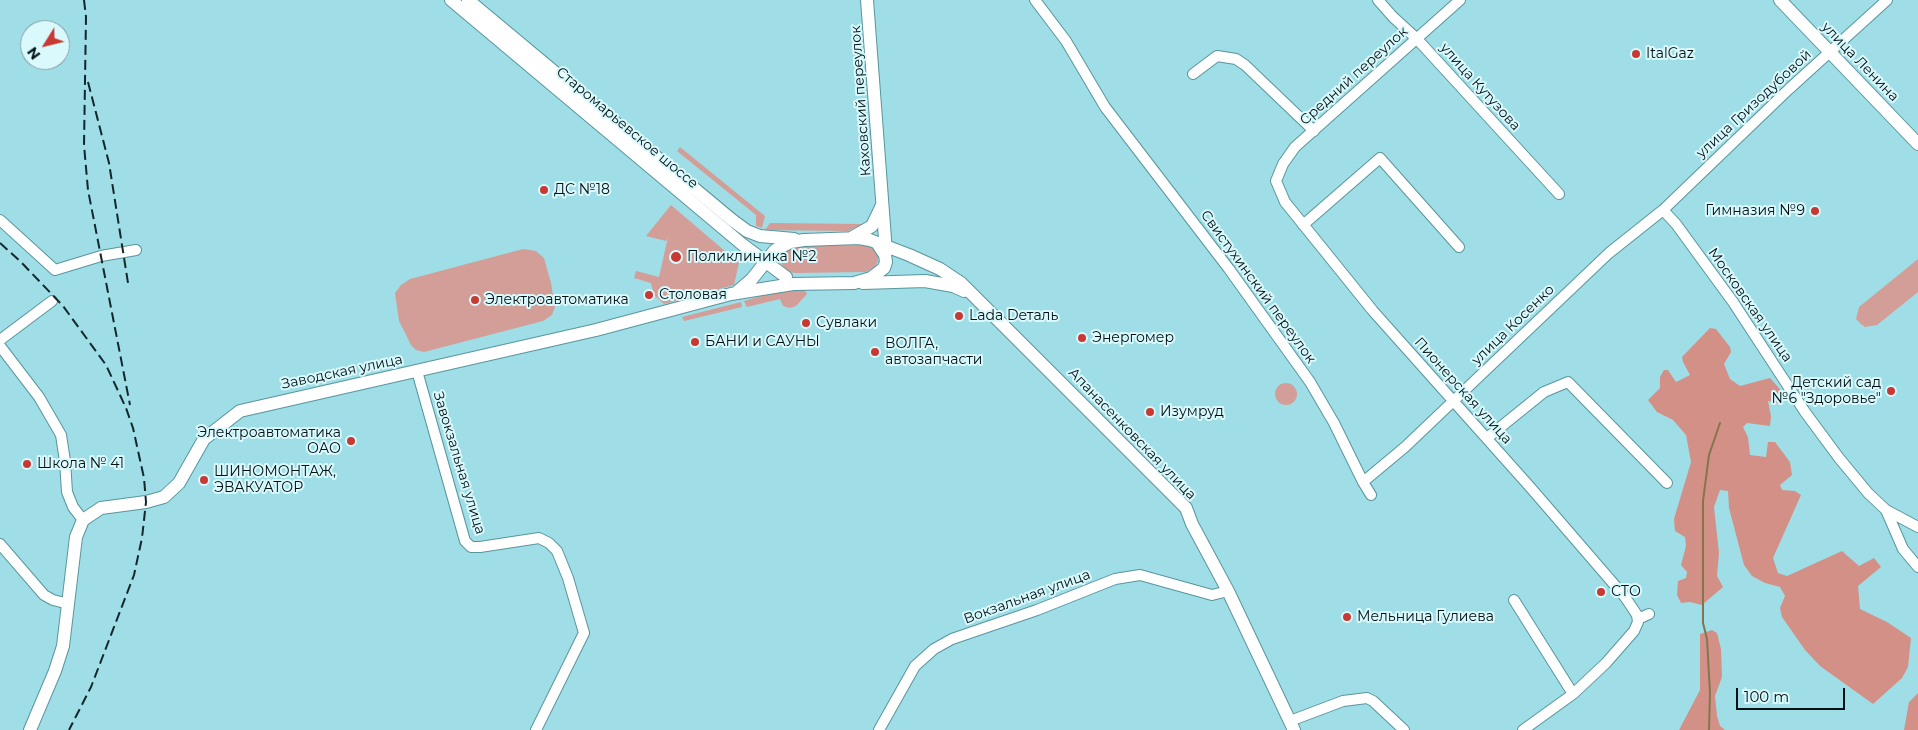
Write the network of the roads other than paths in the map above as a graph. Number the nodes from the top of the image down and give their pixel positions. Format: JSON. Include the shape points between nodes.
{"nodes":[{"id":1,"x":451,"y":0,"type":"edge"},
{"id":2,"x":468,"y":0,"type":"edge"},
{"id":3,"x":868,"y":0,"type":"edge"},
{"id":4,"x":1036,"y":0,"type":"edge"},
{"id":5,"x":1378,"y":0,"type":"edge"},
{"id":6,"x":1460,"y":0,"type":"edge"},
{"id":7,"x":1780,"y":0,"type":"edge"},
{"id":8,"x":1887,"y":0,"type":"edge"},
{"id":9,"x":1417,"y":38,"type":"junction"},
{"id":10,"x":1830,"y":52,"type":"junction"},
{"id":11,"x":1193,"y":74,"type":"dead end"},
{"id":12,"x":1314,"y":131,"type":"junction"},
{"id":13,"x":1918,"y":144,"type":"edge"},
{"id":14,"x":1276,"y":181,"type":"joint"},
{"id":15,"x":1559,"y":194,"type":"dead end"},
{"id":16,"x":883,"y":201,"type":"junction"},
{"id":17,"x":1663,"y":210,"type":"junction"},
{"id":18,"x":0,"y":220,"type":"edge"},
{"id":19,"x":885,"y":222,"type":"junction"},
{"id":20,"x":1303,"y":225,"type":"junction"},
{"id":21,"x":849,"y":238,"type":"junction"},
{"id":22,"x":804,"y":240,"type":"junction"},
{"id":23,"x":786,"y":244,"type":"junction"},
{"id":24,"x":881,"y":244,"type":"junction"},
{"id":25,"x":1459,"y":247,"type":"dead end"},
{"id":26,"x":136,"y":250,"type":"dead end"},
{"id":27,"x":751,"y":251,"type":"junction"},
{"id":28,"x":910,"y":255,"type":"junction"},
{"id":29,"x":764,"y":262,"type":"junction"},
{"id":30,"x":786,"y":277,"type":"junction"},
{"id":31,"x":752,"y":279,"type":"junction"},
{"id":32,"x":812,"y":283,"type":"junction"},
{"id":33,"x":854,"y":283,"type":"junction"},
{"id":34,"x":731,"y":294,"type":"junction"},
{"id":35,"x":974,"y":297,"type":"junction"},
{"id":36,"x":52,"y":301,"type":"dead end"},
{"id":37,"x":0,"y":340,"type":"edge"},
{"id":38,"x":0,"y":346,"type":"edge"},
{"id":39,"x":417,"y":371,"type":"junction"},
{"id":40,"x":1454,"y":401,"type":"junction"},
{"id":41,"x":1487,"y":438,"type":"junction"},
{"id":42,"x":1363,"y":482,"type":"junction"},
{"id":43,"x":1667,"y":483,"type":"dead end"},
{"id":44,"x":1371,"y":495,"type":"dead end"},
{"id":45,"x":1886,"y":510,"type":"junction"},
{"id":46,"x":83,"y":520,"type":"junction"},
{"id":47,"x":1914,"y":526,"type":"edge"},
{"id":48,"x":1897,"y":536,"type":"junction"},
{"id":49,"x":0,"y":544,"type":"edge"},
{"id":50,"x":1918,"y":567,"type":"edge"},
{"id":51,"x":1228,"y":591,"type":"junction"},
{"id":52,"x":1514,"y":600,"type":"dead end"},
{"id":53,"x":69,"y":604,"type":"junction"},
{"id":54,"x":1649,"y":614,"type":"dead end"},
{"id":55,"x":1638,"y":617,"type":"junction"},
{"id":56,"x":1574,"y":694,"type":"junction"},
{"id":57,"x":1292,"y":726,"type":"edge"},
{"id":58,"x":1528,"y":729,"type":"edge"},
{"id":59,"x":30,"y":730,"type":"edge"},
{"id":60,"x":536,"y":730,"type":"edge"},
{"id":61,"x":880,"y":730,"type":"edge"},
{"id":62,"x":1404,"y":730,"type":"edge"}],
"edges":[{"from":1,"to":27,"type":"main road","name":"Старомарьевское шоссе"},
{"from":2,"to":22,"type":"main road","name":"Старомарьевское шоссе","via":[[747,231],[760,236]]},
{"from":3,"to":16,"type":"main road","name":"Каховский переулок"},
{"from":4,"to":42,"type":"street","name":"Свистухинский переулок","via":[[1066,41],[1105,107],[1230,269],[1310,382]]},
{"from":5,"to":9,"type":"street","name":"улица Кутузова"},
{"from":6,"to":9,"type":"street","name":"Средний переулок"},
{"from":7,"to":10,"type":"main road","name":"улица Ленина"},
{"from":8,"to":10,"type":"street","name":"улица Гризодубовой"},
{"from":9,"to":12,"type":"street","name":"Средний переулок"},
{"from":9,"to":15,"type":"street","name":"улица Кутузова"},
{"from":10,"to":13,"type":"main road","name":"улица Ленина"},
{"from":10,"to":17,"type":"street","name":"улица Гризодубовой"},
{"from":11,"to":12,"type":"street","via":[[1217,56],[1236,59]]},
{"from":12,"to":14,"type":"street","name":"Средний переулок","via":[[1295,147]]},
{"from":14,"to":20,"type":"street","name":"Пионерская улица","via":[[1284,202]]},
{"from":16,"to":19,"type":"main road","name":"Каховский переулок"},
{"from":16,"to":21,"type":"main road","via":[[872,226]]},
{"from":17,"to":40,"type":"street","name":"улица Косенко","via":[[1609,253]]},
{"from":17,"to":45,"type":"street","name":"Московская улица","via":[[1733,302],[1838,458]]},
{"from":18,"to":26,"type":"street","via":[[55,270],[101,256]]},
{"from":19,"to":24,"type":"main road","name":"Каховский переулок"},
{"from":19,"to":28,"type":"main road","via":[[896,244]]},
{"from":20,"to":25,"type":"street","via":[[1380,158]]},
{"from":20,"to":40,"type":"street","name":"Пионерская улица","via":[[1373,311]]},
{"from":21,"to":22,"type":"main road"},
{"from":21,"to":24,"type":"main road"},
{"from":22,"to":23,"type":"main road"},
{"from":23,"to":29,"type":"main road"},
{"from":23,"to":30,"type":"main road","via":[[777,260]]},
{"from":24,"to":28,"type":"main road"},
{"from":24,"to":33,"type":"main road","name":"Каховский переулок","via":[[886,262],[879,274]]},
{"from":27,"to":29,"type":"main road","name":"Старомарьевское шоссе"},
{"from":27,"to":31,"type":"main road","via":[[757,264]]},
{"from":28,"to":35,"type":"main road","via":[[952,276]]},
{"from":29,"to":30,"type":"main road","name":"Старомарьевское шоссе"},
{"from":29,"to":31,"type":"main road"},
{"from":30,"to":32,"type":"main road"},
{"from":31,"to":34,"type":"main road"},
{"from":32,"to":33,"type":"main road"},
{"from":32,"to":34,"type":"main road"},
{"from":33,"to":35,"type":"main road","via":[[934,282],[953,286]]},
{"from":34,"to":39,"type":"main road","name":"Заводская улица","via":[[596,330]]},
{"from":35,"to":51,"type":"main road","name":"Апанасенковская улица","via":[[1186,508]]},
{"from":36,"to":37,"type":"street"},
{"from":38,"to":46,"type":"street","via":[[39,397],[61,435],[67,492],[72,507]]},
{"from":39,"to":46,"type":"main road","name":"Заводская улица","via":[[240,411],[204,439],[179,483],[164,497],[101,508]]},
{"from":39,"to":60,"type":"street","name":"Завокзальная улица","via":[[470,547],[539,538],[557,551],[568,578],[584,633]]},
{"from":40,"to":41,"type":"street","name":"Пионерская улица"},
{"from":40,"to":42,"type":"street","name":"улица Косенко"},
{"from":41,"to":43,"type":"street","via":[[1544,392],[1568,382]]},
{"from":41,"to":55,"type":"street","name":"Пионерская улица","via":[[1625,597]]},
{"from":42,"to":44,"type":"street","name":"Свистухинский переулок"},
{"from":45,"to":47,"type":"street","name":"Московская улица"},
{"from":45,"to":48,"type":"street","name":"Московская улица"},
{"from":46,"to":53,"type":"main road","via":[[76,537]]},
{"from":47,"to":48,"type":"street","via":[[1904,526]]},
{"from":48,"to":50,"type":"street","name":"Московская улица"},
{"from":49,"to":53,"type":"street","via":[[44,595]]},
{"from":51,"to":57,"type":"main road","name":"Апанасенковская улица"},
{"from":51,"to":61,"type":"street","name":"Вокзальная улица","via":[[1212,595],[1140,575],[1115,578],[1037,610],[952,639],[934,649],[915,666]]},
{"from":52,"to":56,"type":"street"},
{"from":53,"to":59,"type":"main road","via":[[55,671]]},
{"from":54,"to":55,"type":"street"},
{"from":55,"to":56,"type":"street","via":[[1634,632]]},
{"from":56,"to":58,"type":"street"},
{"from":57,"to":62,"type":"street","name":"Апанасенковская улица","via":[[1343,701],[1367,698]]}]}
